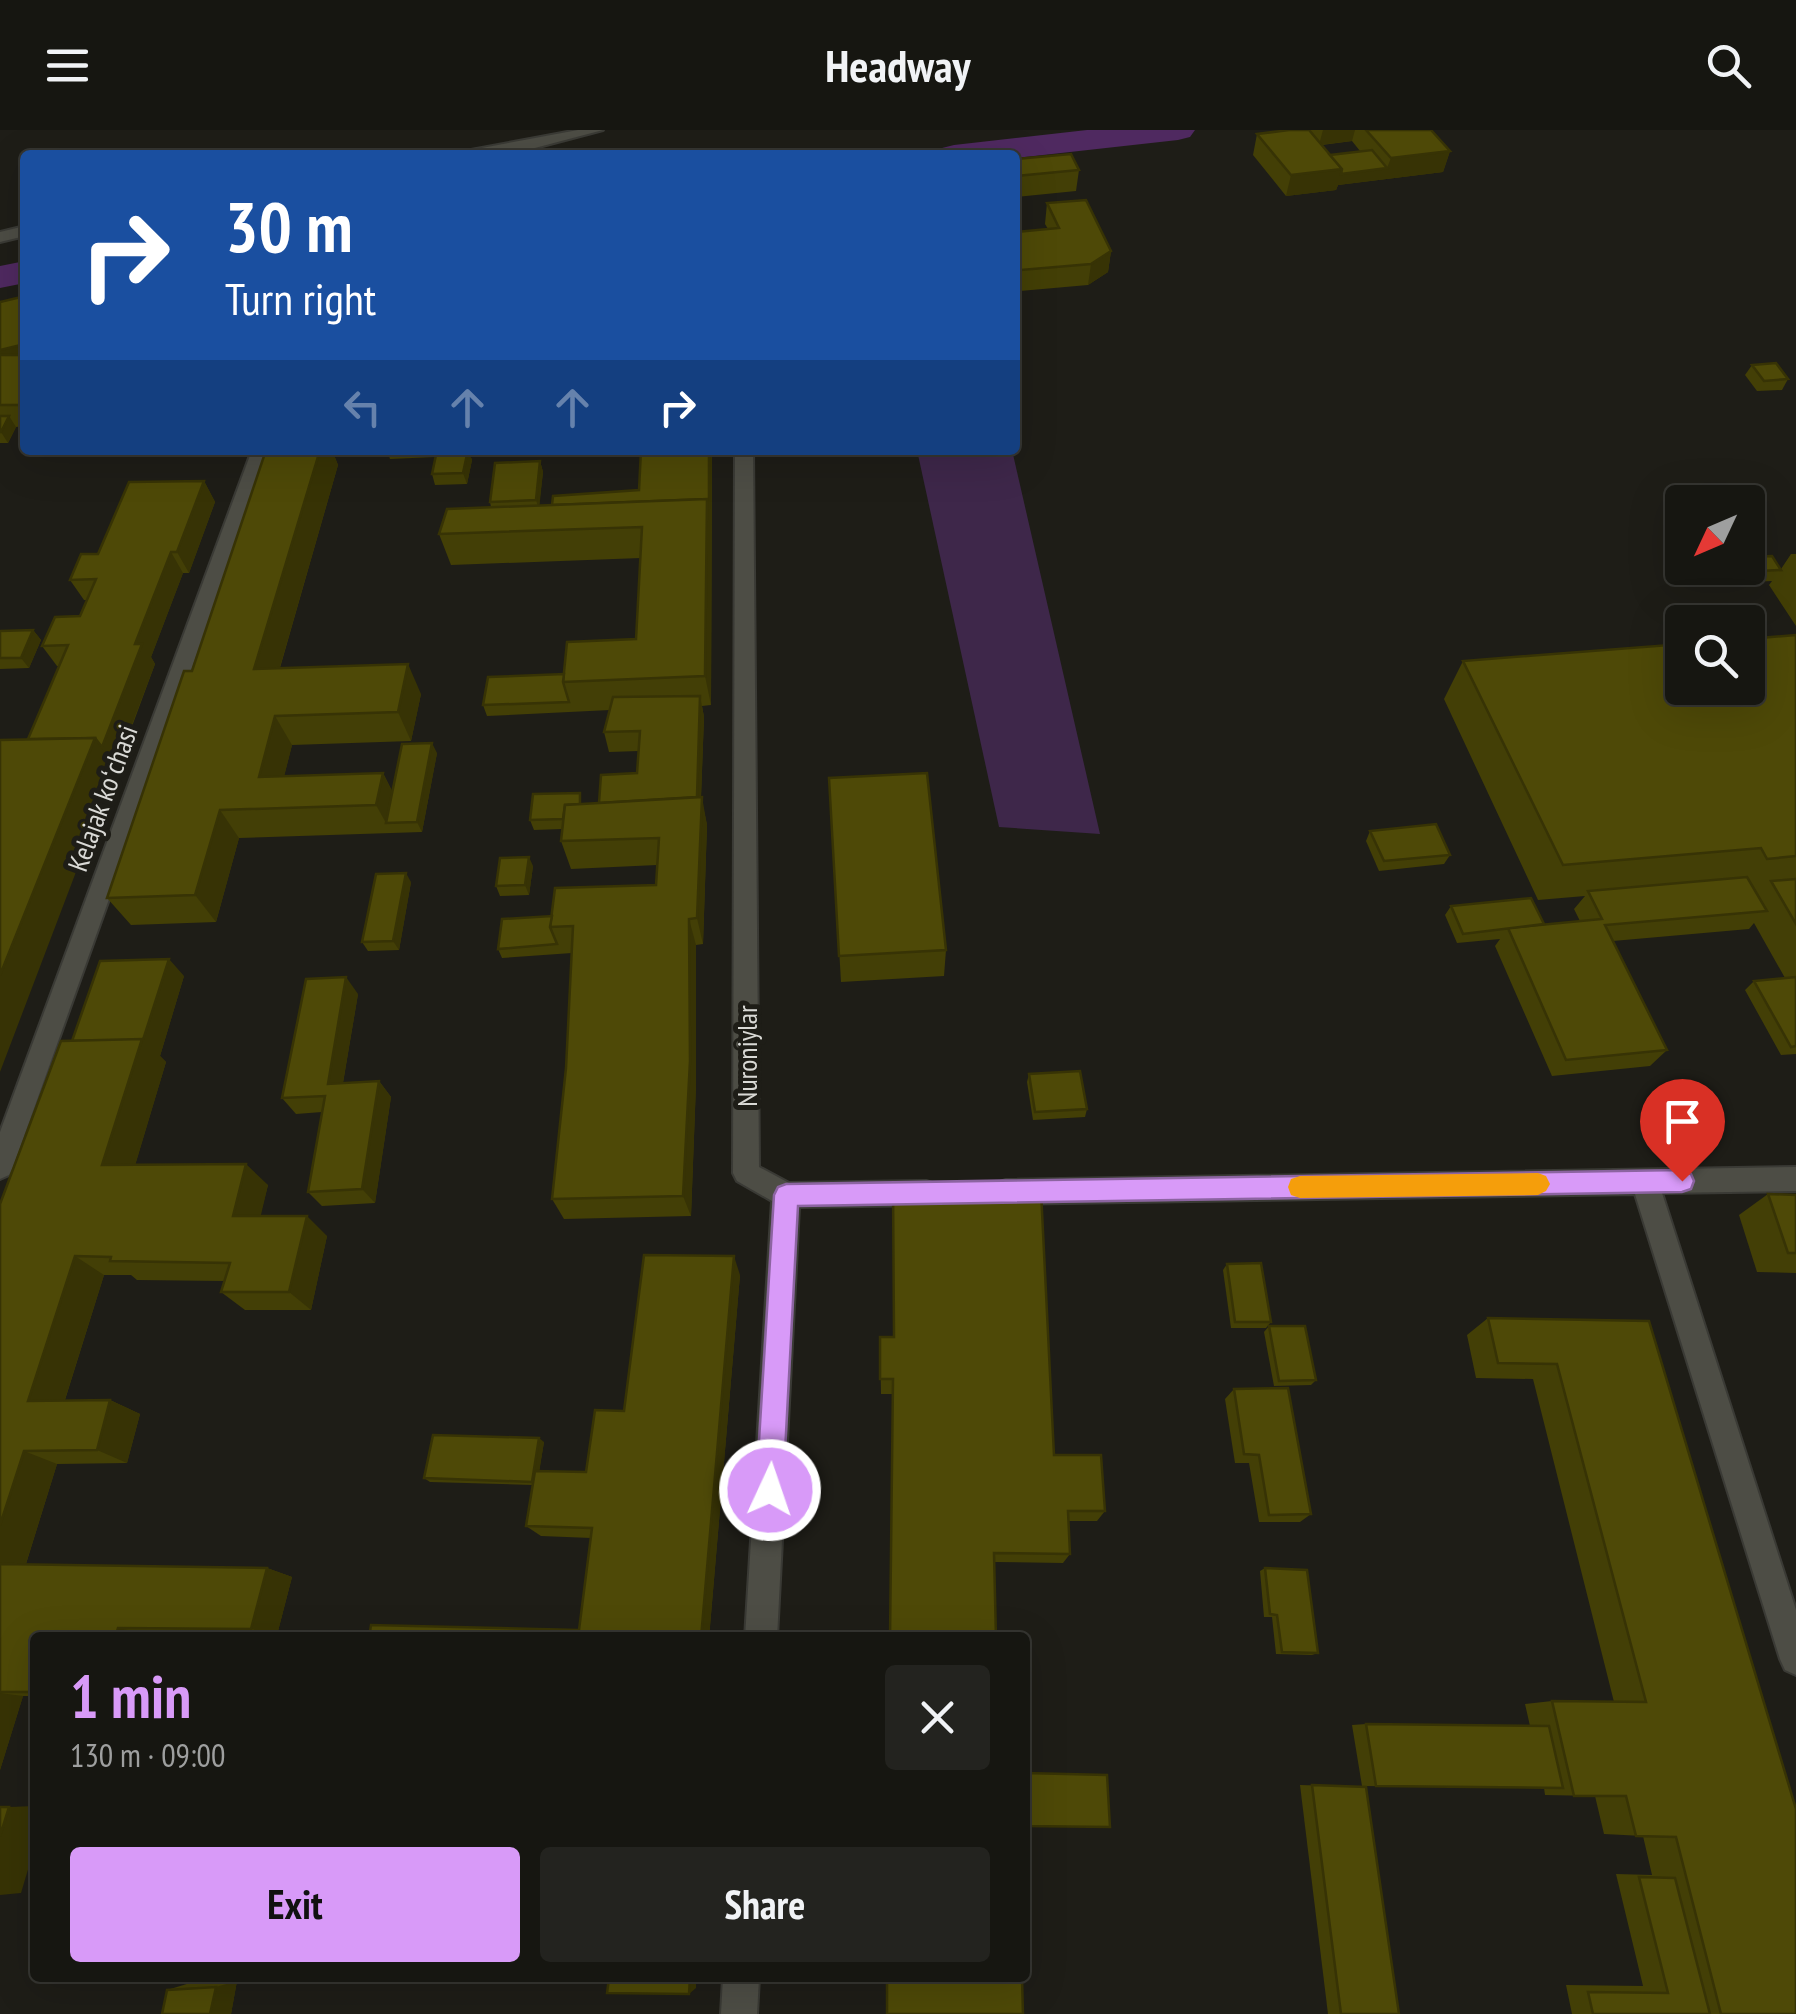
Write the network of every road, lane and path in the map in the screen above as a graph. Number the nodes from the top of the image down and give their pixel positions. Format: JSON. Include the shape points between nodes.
{"nodes":[{"id":1,"x":596,"y":130,"type":"edge"},
{"id":2,"x":491,"y":150,"type":"edge"},
{"id":3,"x":259,"y":455,"type":"edge"},
{"id":4,"x":744,"y":455,"type":"edge"},
{"id":5,"x":0,"y":1167,"type":"edge"},
{"id":6,"x":1796,"y":1179,"type":"edge"},
{"id":7,"x":1645,"y":1182,"type":"junction"},
{"id":8,"x":946,"y":1192,"type":"edge"},
{"id":9,"x":986,"y":1192,"type":"edge"},
{"id":10,"x":786,"y":1195,"type":"junction"},
{"id":11,"x":761,"y":1632,"type":"edge"},
{"id":12,"x":1796,"y":1659,"type":"edge"},
{"id":13,"x":742,"y":1982,"type":"edge"},
{"id":14,"x":739,"y":2014,"type":"edge"}],
"edges":[{"from":1,"to":2,"type":"street"},
{"from":3,"to":5,"type":"street","name":"Kelajak koʻchasi"},
{"from":4,"to":10,"type":"street","name":"Nuroniylar","via":[[746,1174]]},
{"from":6,"to":7,"type":"street"},
{"from":7,"to":9,"type":"street"},
{"from":7,"to":12,"type":"street"},
{"from":8,"to":10,"type":"street"},
{"from":10,"to":11,"type":"street"},
{"from":13,"to":14,"type":"street"}]}
